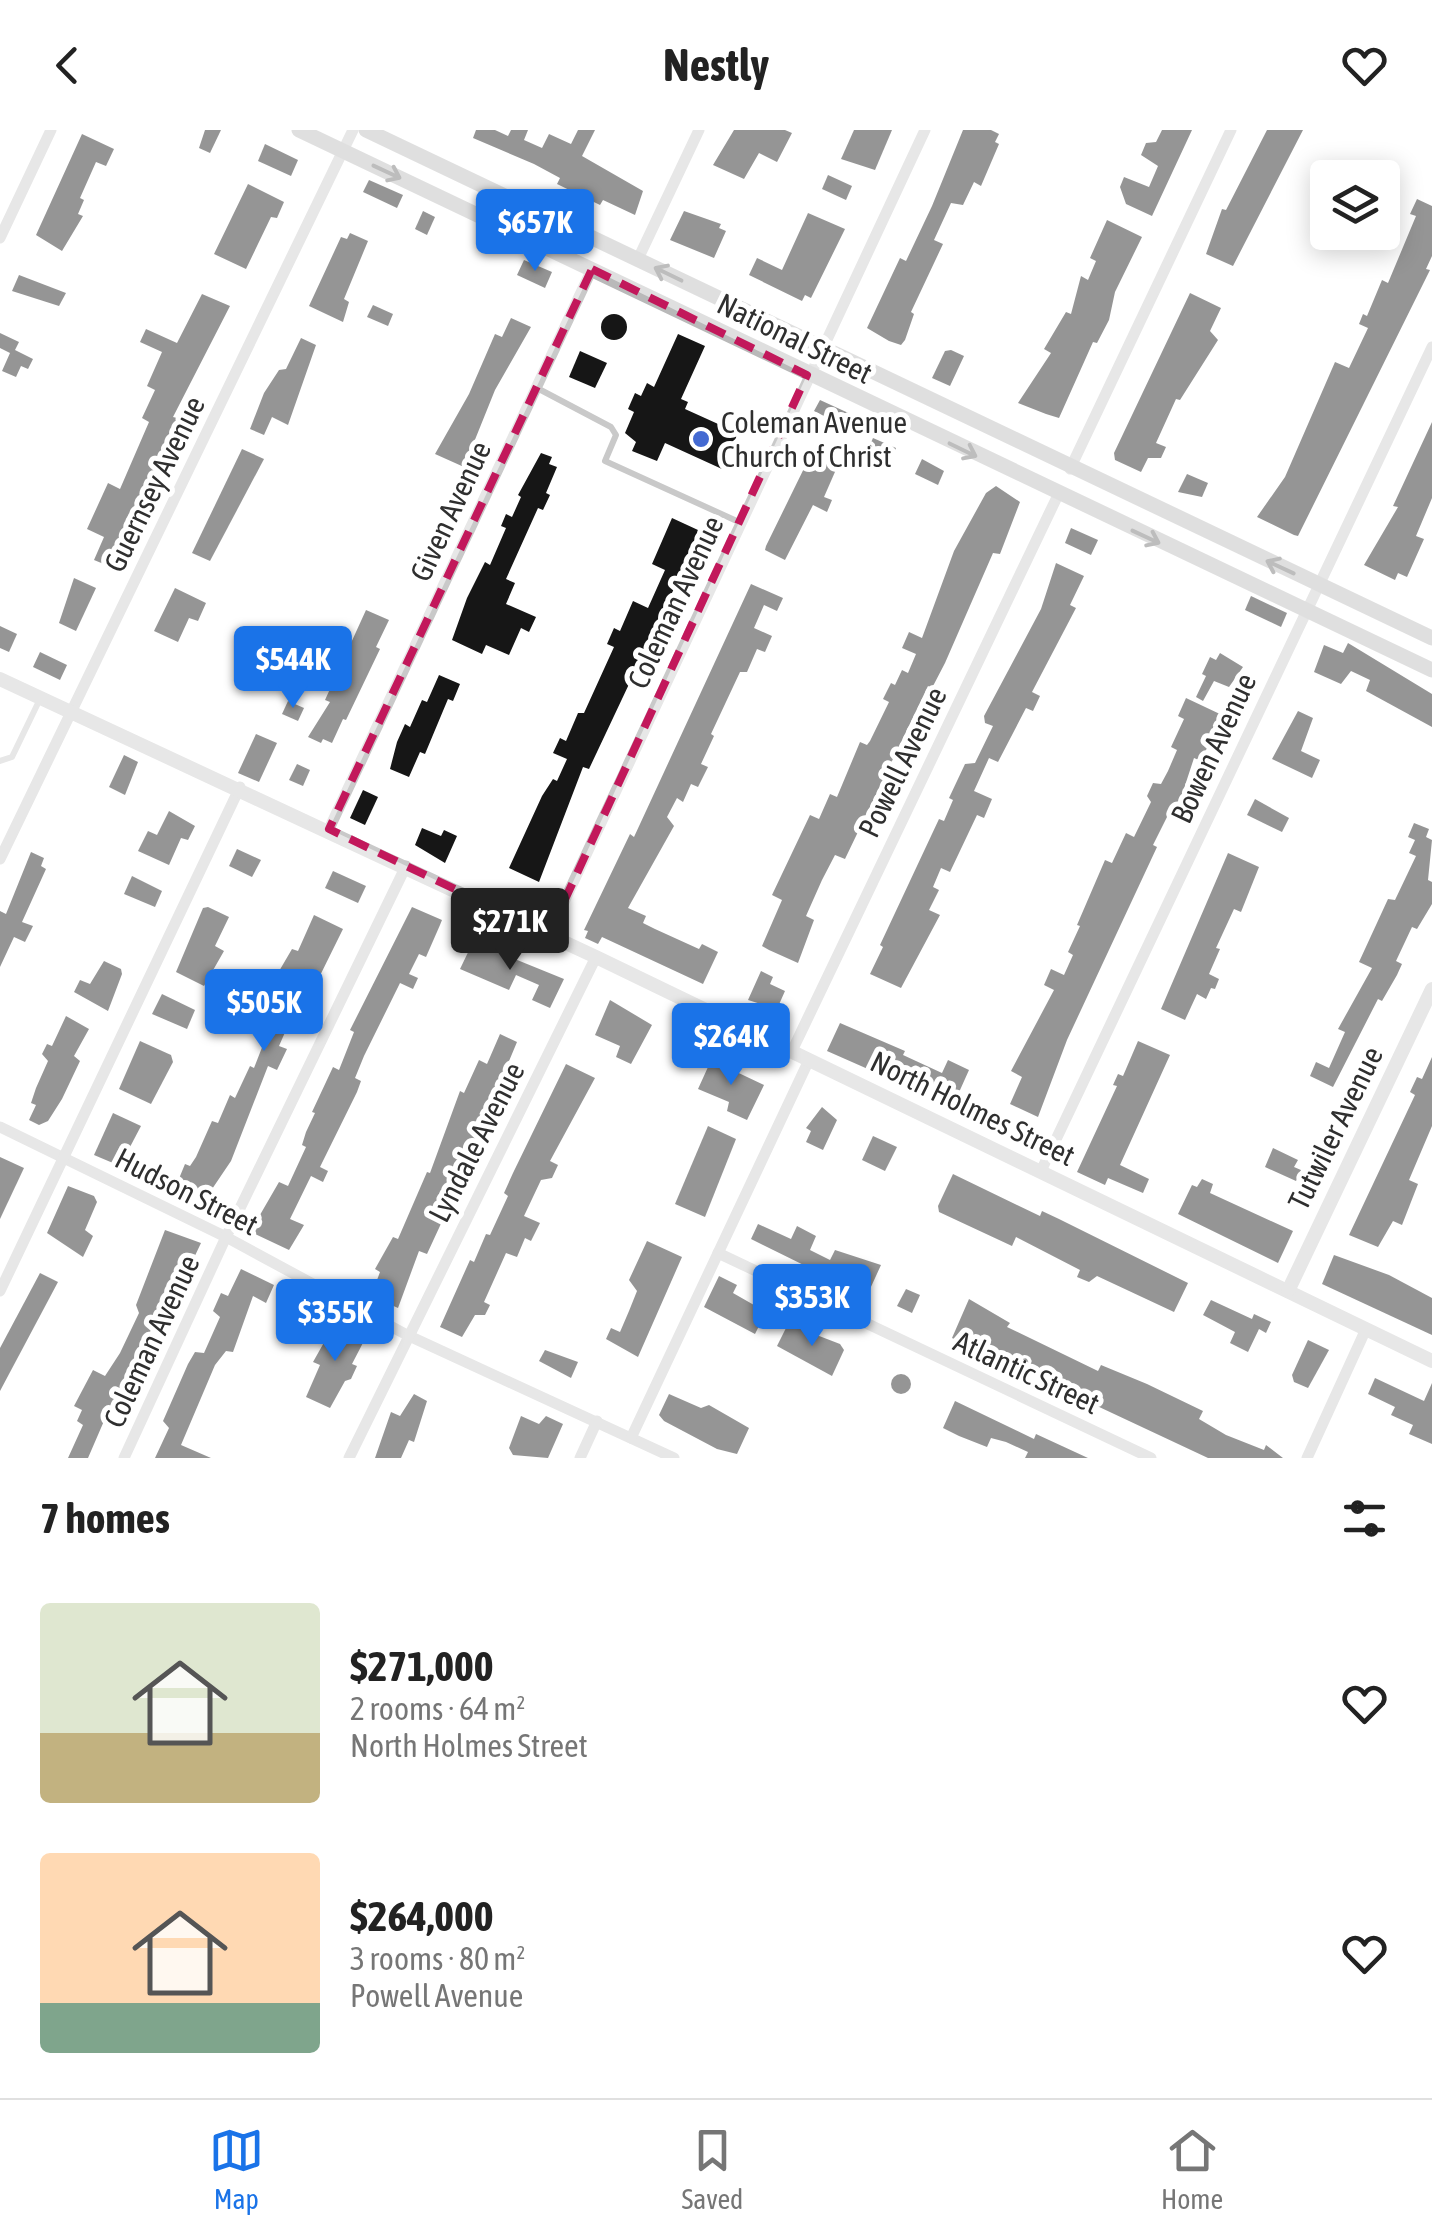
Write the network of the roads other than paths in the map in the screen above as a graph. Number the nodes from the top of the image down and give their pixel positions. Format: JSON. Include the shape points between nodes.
{"nodes":[{"id":1,"x":51,"y":130,"type":"edge"},
{"id":2,"x":298,"y":130,"type":"edge"},
{"id":3,"x":353,"y":130,"type":"edge"},
{"id":4,"x":366,"y":130,"type":"edge"},
{"id":5,"x":699,"y":130,"type":"edge"},
{"id":6,"x":925,"y":130,"type":"edge"},
{"id":7,"x":1232,"y":130,"type":"edge"},
{"id":8,"x":343,"y":151,"type":"junction"},
{"id":9,"x":0,"y":238,"type":"edge"},
{"id":10,"x":638,"y":259,"type":"junction"},
{"id":11,"x":592,"y":269,"type":"junction"},
{"id":12,"x":1432,"y":347,"type":"edge"},
{"id":13,"x":820,"y":349,"type":"junction"},
{"id":14,"x":808,"y":375,"type":"junction"},
{"id":15,"x":536,"y":388,"type":"junction"},
{"id":16,"x":1070,"y":469,"type":"junction"},
{"id":17,"x":1058,"y":495,"type":"junction"},
{"id":18,"x":739,"y":522,"type":"junction"},
{"id":19,"x":1319,"y":584,"type":"junction"},
{"id":20,"x":1306,"y":612,"type":"junction"},
{"id":21,"x":1432,"y":638,"type":"edge"},
{"id":22,"x":1432,"y":670,"type":"edge"},
{"id":23,"x":0,"y":679,"type":"edge"},
{"id":24,"x":41,"y":698,"type":"junction"},
{"id":25,"x":71,"y":712,"type":"junction"},
{"id":26,"x":0,"y":760,"type":"edge"},
{"id":27,"x":240,"y":787,"type":"junction"},
{"id":28,"x":329,"y":829,"type":"junction"},
{"id":29,"x":0,"y":859,"type":"edge"},
{"id":30,"x":406,"y":866,"type":"junction"},
{"id":31,"x":548,"y":934,"type":"junction"},
{"id":32,"x":596,"y":956,"type":"junction"},
{"id":33,"x":1432,"y":989,"type":"edge"},
{"id":34,"x":792,"y":1051,"type":"junction"},
{"id":35,"x":809,"y":1060,"type":"junction"},
{"id":36,"x":0,"y":1127,"type":"edge"},
{"id":37,"x":61,"y":1156,"type":"junction"},
{"id":38,"x":1041,"y":1171,"type":"junction"},
{"id":39,"x":226,"y":1236,"type":"junction"},
{"id":40,"x":718,"y":1254,"type":"junction"},
{"id":41,"x":0,"y":1291,"type":"edge"},
{"id":42,"x":1288,"y":1291,"type":"junction"},
{"id":43,"x":1366,"y":1330,"type":"junction"},
{"id":44,"x":407,"y":1335,"type":"junction"},
{"id":45,"x":1432,"y":1361,"type":"edge"},
{"id":46,"x":597,"y":1422,"type":"junction"},
{"id":47,"x":631,"y":1438,"type":"junction"},
{"id":48,"x":124,"y":1458,"type":"edge"},
{"id":49,"x":350,"y":1458,"type":"edge"},
{"id":50,"x":580,"y":1458,"type":"edge"},
{"id":51,"x":674,"y":1458,"type":"edge"},
{"id":52,"x":1151,"y":1458,"type":"edge"},
{"id":53,"x":1307,"y":1458,"type":"edge"}],
"edges":[{"from":1,"to":9,"type":"street"},
{"from":2,"to":8,"type":"main road","name":"National Street"},
{"from":3,"to":8,"type":"street","name":"Guernsey Avenue"},
{"from":4,"to":10,"type":"main road","name":"National Street"},
{"from":5,"to":10,"type":"street"},
{"from":6,"to":13,"type":"street","name":"Coleman Avenue"},
{"from":7,"to":16,"type":"street"},
{"from":8,"to":11,"type":"main road","name":"National Street","one_way":true},
{"from":8,"to":25,"type":"street","name":"Guernsey Avenue"},
{"from":13,"to":10,"type":"main road","name":"National Street","one_way":true},
{"from":11,"to":14,"type":"main road","name":"National Street"},
{"from":11,"to":15,"type":"street","name":"Given Avenue"},
{"from":12,"to":19,"type":"street","name":"Bowen Avenue"},
{"from":13,"to":14,"type":"street","name":"Coleman Avenue"},
{"from":13,"to":16,"type":"main road","name":"National Street"},
{"from":14,"to":17,"type":"main road","name":"National Street","one_way":true},
{"from":14,"to":18,"type":"street","name":"Coleman Avenue"},
{"from":15,"to":18,"type":"lane","via":[[611,428],[616,435],[605,461]]},
{"from":15,"to":28,"type":"street","name":"Given Avenue"},
{"from":19,"to":16,"type":"main road","name":"National Street","one_way":true},
{"from":17,"to":20,"type":"main road","name":"National Street","one_way":true},
{"from":17,"to":34,"type":"street","name":"Powell Avenue"},
{"from":18,"to":31,"type":"street","name":"Coleman Avenue"},
{"from":19,"to":20,"type":"street","name":"Bowen Avenue"},
{"from":19,"to":21,"type":"main road","name":"National Street"},
{"from":20,"to":22,"type":"main road","name":"National Street"},
{"from":20,"to":38,"type":"street","name":"Bowen Avenue"},
{"from":23,"to":24,"type":"street","name":"North Holmes Street"},
{"from":24,"to":25,"type":"street","name":"North Holmes Street"},
{"from":24,"to":26,"type":"lane","via":[[12,757]]},
{"from":25,"to":27,"type":"street","name":"North Holmes Street"},
{"from":25,"to":29,"type":"street","name":"Guernsey Avenue"},
{"from":27,"to":28,"type":"street","name":"North Holmes Street"},
{"from":27,"to":37,"type":"street"},
{"from":28,"to":30,"type":"street","name":"North Holmes Street"},
{"from":30,"to":31,"type":"street","name":"North Holmes Street"},
{"from":30,"to":39,"type":"street","name":"Coleman Avenue"},
{"from":31,"to":32,"type":"street","name":"North Holmes Street"},
{"from":32,"to":34,"type":"street","name":"North Holmes Street"},
{"from":32,"to":44,"type":"street","name":"Lyndale Avenue"},
{"from":33,"to":42,"type":"street","name":"Tutwiler Avenue"},
{"from":34,"to":35,"type":"street","name":"North Holmes Street"},
{"from":35,"to":38,"type":"street","name":"North Holmes Street"},
{"from":35,"to":40,"type":"street"},
{"from":36,"to":37,"type":"street","name":"Hudson Street"},
{"from":37,"to":39,"type":"street","name":"Hudson Street"},
{"from":37,"to":41,"type":"street"},
{"from":38,"to":42,"type":"street","name":"North Holmes Street"},
{"from":39,"to":44,"type":"street","name":"Hudson Street"},
{"from":39,"to":48,"type":"street","name":"Coleman Avenue"},
{"from":40,"to":47,"type":"street"},
{"from":40,"to":52,"type":"street","name":"Atlantic Street"},
{"from":42,"to":43,"type":"street","name":"North Holmes Street"},
{"from":43,"to":45,"type":"street","name":"North Holmes Street"},
{"from":43,"to":53,"type":"street"},
{"from":44,"to":46,"type":"street","name":"Hudson Street"},
{"from":44,"to":49,"type":"street","name":"Lyndale Avenue"},
{"from":46,"to":47,"type":"street","name":"Hudson Street"},
{"from":46,"to":50,"type":"street"},
{"from":47,"to":51,"type":"street","name":"Hudson Street"}]}
